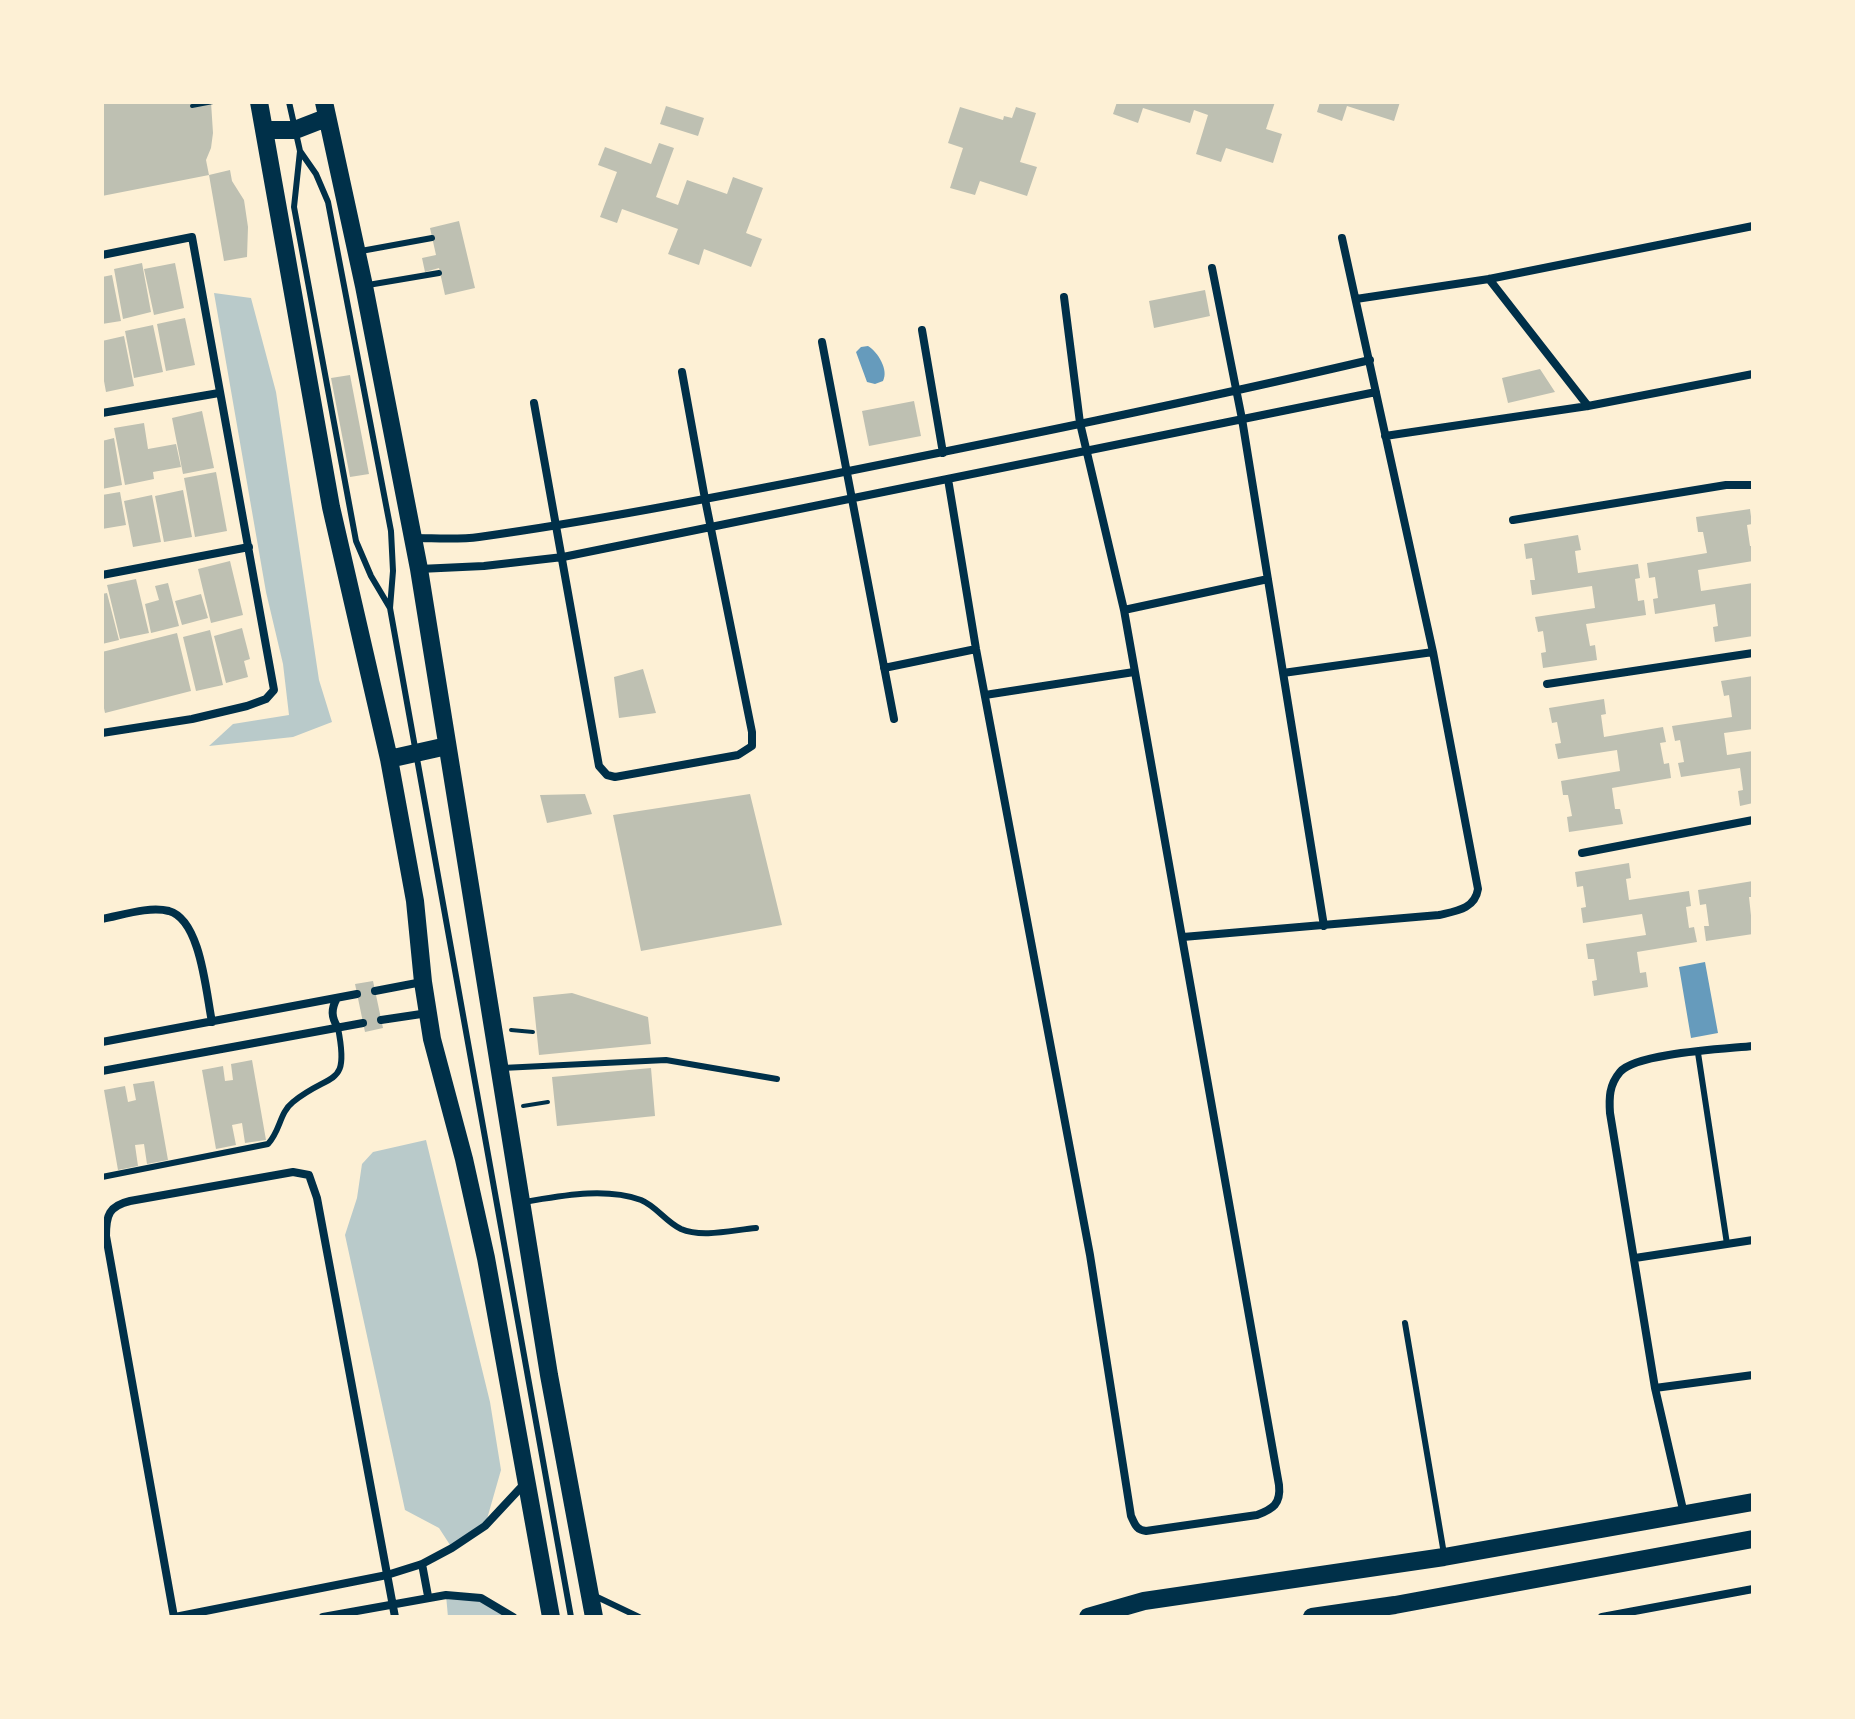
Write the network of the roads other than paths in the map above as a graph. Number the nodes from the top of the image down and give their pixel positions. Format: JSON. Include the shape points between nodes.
{"nodes":[{"id":1,"x":259,"y":102,"type":"edge"},
{"id":2,"x":289,"y":102,"type":"edge"},
{"id":3,"x":325,"y":110,"type":"edge"},
{"id":4,"x":265,"y":130,"type":"junction"},
{"id":5,"x":295,"y":130,"type":"junction"},
{"id":6,"x":300,"y":151,"type":"junction"},
{"id":7,"x":1753,"y":226,"type":"edge"},
{"id":8,"x":432,"y":238,"type":"dead end"},
{"id":9,"x":1342,"y":238,"type":"dead end"},
{"id":10,"x":357,"y":252,"type":"junction"},
{"id":11,"x":102,"y":255,"type":"edge"},
{"id":12,"x":1212,"y":268,"type":"dead end"},
{"id":13,"x":439,"y":273,"type":"dead end"},
{"id":14,"x":1489,"y":279,"type":"junction"},
{"id":15,"x":364,"y":286,"type":"junction"},
{"id":16,"x":1064,"y":297,"type":"dead end"},
{"id":17,"x":1356,"y":299,"type":"junction"},
{"id":18,"x":922,"y":330,"type":"dead end"},
{"id":19,"x":822,"y":342,"type":"dead end"},
{"id":20,"x":1370,"y":360,"type":"junction"},
{"id":21,"x":682,"y":372,"type":"dead end"},
{"id":22,"x":1753,"y":374,"type":"edge"},
{"id":23,"x":1235,"y":391,"type":"junction"},
{"id":24,"x":1376,"y":392,"type":"junction"},
{"id":25,"x":219,"y":393,"type":"junction"},
{"id":26,"x":534,"y":403,"type":"dead end"},
{"id":27,"x":1588,"y":406,"type":"junction"},
{"id":28,"x":102,"y":413,"type":"edge"},
{"id":29,"x":1242,"y":419,"type":"junction"},
{"id":30,"x":1080,"y":423,"type":"junction"},
{"id":31,"x":1385,"y":436,"type":"junction"},
{"id":32,"x":1085,"y":450,"type":"junction"},
{"id":33,"x":943,"y":453,"type":"junction"},
{"id":34,"x":846,"y":471,"type":"junction"},
{"id":35,"x":948,"y":479,"type":"junction"},
{"id":36,"x":1753,"y":485,"type":"edge"},
{"id":37,"x":851,"y":498,"type":"junction"},
{"id":38,"x":705,"y":499,"type":"junction"},
{"id":39,"x":1513,"y":520,"type":"dead end"},
{"id":40,"x":710,"y":525,"type":"junction"},
{"id":41,"x":556,"y":526,"type":"junction"},
{"id":42,"x":413,"y":538,"type":"junction"},
{"id":43,"x":249,"y":547,"type":"junction"},
{"id":44,"x":563,"y":557,"type":"junction"},
{"id":45,"x":419,"y":569,"type":"junction"},
{"id":46,"x":102,"y":575,"type":"edge"},
{"id":47,"x":1268,"y":579,"type":"junction"},
{"id":48,"x":390,"y":608,"type":"junction"},
{"id":49,"x":1124,"y":610,"type":"junction"},
{"id":50,"x":976,"y":649,"type":"junction"},
{"id":51,"x":1433,"y":652,"type":"junction"},
{"id":52,"x":1753,"y":653,"type":"edge"},
{"id":53,"x":884,"y":668,"type":"junction"},
{"id":54,"x":1134,"y":672,"type":"junction"},
{"id":55,"x":1283,"y":673,"type":"junction"},
{"id":56,"x":1547,"y":684,"type":"dead end"},
{"id":57,"x":985,"y":695,"type":"junction"},
{"id":58,"x":894,"y":719,"type":"dead end"},
{"id":59,"x":102,"y":733,"type":"edge"},
{"id":60,"x":447,"y":746,"type":"junction"},
{"id":61,"x":415,"y":751,"type":"junction"},
{"id":62,"x":389,"y":759,"type":"junction"},
{"id":63,"x":1753,"y":820,"type":"edge"},
{"id":64,"x":1582,"y":853,"type":"dead end"},
{"id":65,"x":102,"y":919,"type":"edge"},
{"id":66,"x":1324,"y":926,"type":"junction"},
{"id":67,"x":1183,"y":937,"type":"junction"},
{"id":68,"x":423,"y":982,"type":"junction"},
{"id":69,"x":375,"y":991,"type":"dead end"},
{"id":70,"x":357,"y":994,"type":"dead end"},
{"id":71,"x":337,"y":998,"type":"junction"},
{"id":72,"x":428,"y":1013,"type":"junction"},
{"id":73,"x":381,"y":1020,"type":"dead end"},
{"id":74,"x":212,"y":1022,"type":"junction"},
{"id":75,"x":363,"y":1023,"type":"dead end"},
{"id":76,"x":338,"y":1028,"type":"junction"},
{"id":77,"x":102,"y":1042,"type":"edge"},
{"id":78,"x":1753,"y":1046,"type":"edge"},
{"id":79,"x":1698,"y":1053,"type":"junction"},
{"id":80,"x":499,"y":1068,"type":"junction"},
{"id":81,"x":102,"y":1071,"type":"edge"},
{"id":82,"x":777,"y":1079,"type":"dead end"},
{"id":83,"x":102,"y":1177,"type":"edge"},
{"id":84,"x":520,"y":1203,"type":"junction"},
{"id":85,"x":756,"y":1228,"type":"dead end"},
{"id":86,"x":1753,"y":1240,"type":"edge"},
{"id":87,"x":1727,"y":1244,"type":"junction"},
{"id":88,"x":1635,"y":1258,"type":"junction"},
{"id":89,"x":1405,"y":1323,"type":"dead end"},
{"id":90,"x":1753,"y":1375,"type":"edge"},
{"id":91,"x":1655,"y":1388,"type":"junction"},
{"id":92,"x":527,"y":1480,"type":"junction"},
{"id":93,"x":1753,"y":1502,"type":"edge"},
{"id":94,"x":1684,"y":1514,"type":"junction"},
{"id":95,"x":1753,"y":1539,"type":"edge"},
{"id":96,"x":1444,"y":1557,"type":"junction"},
{"id":97,"x":422,"y":1564,"type":"junction"},
{"id":98,"x":387,"y":1575,"type":"junction"},
{"id":99,"x":1753,"y":1589,"type":"edge"},
{"id":100,"x":589,"y":1594,"type":"junction"},
{"id":101,"x":428,"y":1596,"type":"junction"},
{"id":102,"x":392,"y":1603,"type":"junction"},
{"id":103,"x":1390,"y":1611,"type":"edge"},
{"id":104,"x":1355,"y":1614,"type":"edge"},
{"id":105,"x":174,"y":1617,"type":"edge"},
{"id":106,"x":323,"y":1617,"type":"edge"},
{"id":107,"x":395,"y":1617,"type":"edge"},
{"id":108,"x":513,"y":1617,"type":"edge"},
{"id":109,"x":551,"y":1617,"type":"edge"},
{"id":110,"x":571,"y":1617,"type":"edge"},
{"id":111,"x":594,"y":1617,"type":"edge"},
{"id":112,"x":639,"y":1617,"type":"edge"},
{"id":113,"x":1088,"y":1617,"type":"edge"},
{"id":114,"x":1312,"y":1617,"type":"edge"},
{"id":115,"x":1602,"y":1617,"type":"edge"}],
"edges":[{"from":1,"to":4,"type":"main road"},
{"from":2,"to":5,"type":"lane"},
{"from":3,"to":5,"type":"main road"},
{"from":3,"to":10,"type":"main road"},
{"from":4,"to":5,"type":"main road"},
{"from":4,"to":62,"type":"main road","via":[[331,507]]},
{"from":5,"to":6,"type":"lane"},
{"from":6,"to":48,"type":"lane","via":[[328,202],[391,531]]},
{"from":6,"to":48,"type":"lane","via":[[294,207],[356,541]]},
{"from":7,"to":14,"type":"street"},
{"from":8,"to":10,"type":"lane"},
{"from":9,"to":17,"type":"street"},
{"from":10,"to":15,"type":"main road"},
{"from":11,"to":25,"type":"street","via":[[192,237]]},
{"from":12,"to":23,"type":"street"},
{"from":13,"to":15,"type":"lane"},
{"from":14,"to":17,"type":"street"},
{"from":14,"to":27,"type":"street"},
{"from":15,"to":42,"type":"main road"},
{"from":16,"to":30,"type":"street"},
{"from":17,"to":20,"type":"street"},
{"from":18,"to":33,"type":"street"},
{"from":19,"to":34,"type":"street"},
{"from":20,"to":23,"type":"street"},
{"from":20,"to":24,"type":"street"},
{"from":21,"to":38,"type":"street"},
{"from":22,"to":27,"type":"street"},
{"from":23,"to":29,"type":"street"},
{"from":23,"to":30,"type":"street"},
{"from":24,"to":29,"type":"street"},
{"from":24,"to":31,"type":"street"},
{"from":25,"to":28,"type":"street"},
{"from":25,"to":43,"type":"street"},
{"from":26,"to":41,"type":"street"},
{"from":27,"to":31,"type":"street"},
{"from":29,"to":32,"type":"street"},
{"from":29,"to":47,"type":"street"},
{"from":30,"to":32,"type":"street"},
{"from":30,"to":33,"type":"street"},
{"from":31,"to":51,"type":"street"},
{"from":32,"to":35,"type":"street"},
{"from":32,"to":49,"type":"street"},
{"from":33,"to":34,"type":"street"},
{"from":34,"to":37,"type":"street"},
{"from":34,"to":38,"type":"street"},
{"from":35,"to":37,"type":"street"},
{"from":35,"to":50,"type":"street"},
{"from":36,"to":39,"type":"street"},
{"from":37,"to":40,"type":"street"},
{"from":37,"to":53,"type":"street"},
{"from":38,"to":40,"type":"street"},
{"from":38,"to":41,"type":"street"},
{"from":40,"to":44,"type":"street"},
{"from":40,"to":44,"type":"street","via":[[752,732],[752,746],[738,755],[615,777],[599,766]]},
{"from":41,"to":42,"type":"street","via":[[480,537]]},
{"from":41,"to":44,"type":"street"},
{"from":42,"to":45,"type":"main road"},
{"from":43,"to":46,"type":"street"},
{"from":43,"to":59,"type":"street","via":[[272,695],[192,719]]},
{"from":44,"to":45,"type":"street"},
{"from":45,"to":60,"type":"main road"},
{"from":47,"to":49,"type":"street"},
{"from":47,"to":55,"type":"street"},
{"from":48,"to":61,"type":"lane"},
{"from":49,"to":54,"type":"street"},
{"from":50,"to":53,"type":"street"},
{"from":50,"to":57,"type":"street"},
{"from":51,"to":55,"type":"street"},
{"from":51,"to":66,"type":"street","via":[[1478,889],[1474,901],[1439,915]]},
{"from":52,"to":56,"type":"street"},
{"from":53,"to":58,"type":"street"},
{"from":54,"to":57,"type":"street"},
{"from":54,"to":67,"type":"street"},
{"from":55,"to":66,"type":"street"},
{"from":57,"to":67,"type":"street","via":[[1090,1255],[1128,1500],[1135,1525],[1146,1531],[1257,1515],[1280,1498]]},
{"from":60,"to":61,"type":"main road"},
{"from":60,"to":80,"type":"main road"},
{"from":61,"to":62,"type":"main road"},
{"from":61,"to":110,"type":"lane"},
{"from":62,"to":68,"type":"main road","via":[[415,901]]},
{"from":63,"to":64,"type":"street"},
{"from":65,"to":74,"type":"street","via":[[158,910],[183,918],[191,929]]},
{"from":66,"to":67,"type":"street"},
{"from":68,"to":69,"type":"street"},
{"from":68,"to":72,"type":"main road"},
{"from":70,"to":71,"type":"street"},
{"from":71,"to":74,"type":"street"},
{"from":71,"to":76,"type":"street","via":[[332,1007]]},
{"from":72,"to":73,"type":"street"},
{"from":72,"to":92,"type":"main road","via":[[486,1258]]},
{"from":74,"to":77,"type":"street"},
{"from":75,"to":76,"type":"street"},
{"from":76,"to":81,"type":"street"},
{"from":76,"to":83,"type":"lane","via":[[344,1057],[339,1071],[293,1102],[268,1144]]},
{"from":78,"to":79,"type":"street"},
{"from":79,"to":87,"type":"lane"},
{"from":79,"to":88,"type":"street","via":[[1640,1060],[1619,1073],[1610,1088]]},
{"from":80,"to":82,"type":"lane","via":[[666,1060]]},
{"from":80,"to":84,"type":"main road"},
{"from":84,"to":85,"type":"lane","via":[[571,1194],[617,1194],[643,1201],[681,1229]]},
{"from":84,"to":100,"type":"main road"},
{"from":86,"to":87,"type":"street"},
{"from":87,"to":88,"type":"street"},
{"from":88,"to":91,"type":"street"},
{"from":89,"to":96,"type":"lane"},
{"from":90,"to":91,"type":"street"},
{"from":91,"to":94,"type":"street"},
{"from":92,"to":97,"type":"street","via":[[485,1526]]},
{"from":92,"to":109,"type":"main road"},
{"from":93,"to":94,"type":"main road"},
{"from":94,"to":96,"type":"main road"},
{"from":95,"to":103,"type":"main road"},
{"from":96,"to":113,"type":"main road","via":[[1167,1597]]},
{"from":97,"to":98,"type":"street"},
{"from":97,"to":101,"type":"street"},
{"from":98,"to":102,"type":"street"},
{"from":98,"to":105,"type":"street"},
{"from":98,"to":105,"type":"street","via":[[312,1178],[293,1172],[118,1204],[108,1214],[106,1236]]},
{"from":99,"to":115,"type":"street"},
{"from":100,"to":111,"type":"main road"},
{"from":100,"to":112,"type":"lane"},
{"from":101,"to":102,"type":"street"},
{"from":101,"to":108,"type":"street","via":[[481,1598]]},
{"from":102,"to":106,"type":"street"},
{"from":102,"to":107,"type":"street"},
{"from":103,"to":104,"type":"main road"},
{"from":104,"to":114,"type":"main road"}]}
